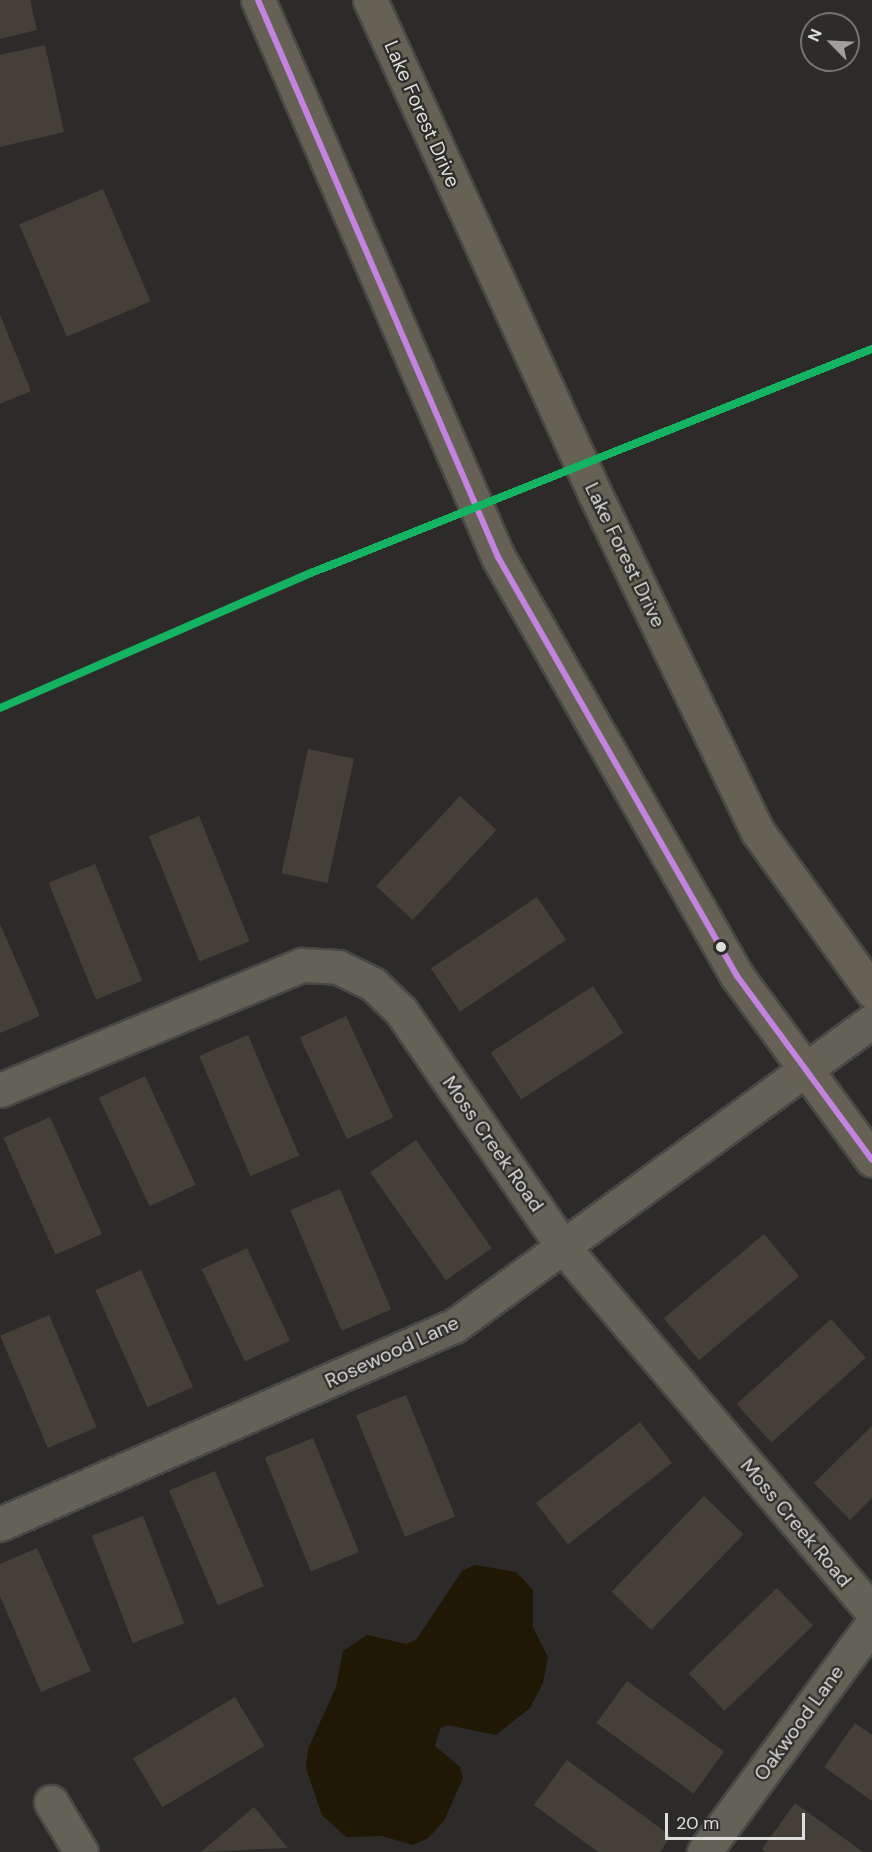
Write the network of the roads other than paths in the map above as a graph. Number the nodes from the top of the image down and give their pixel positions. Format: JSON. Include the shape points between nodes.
{"nodes":[{"id":1,"x":258,"y":0,"type":"edge"},
{"id":2,"x":370,"y":0,"type":"edge"},
{"id":3,"x":872,"y":991,"type":"edge"},
{"id":4,"x":872,"y":1021,"type":"edge"},
{"id":5,"x":804,"y":1072,"type":"junction"},
{"id":6,"x":0,"y":1090,"type":"edge"},
{"id":7,"x":872,"y":1160,"type":"edge"},
{"id":8,"x":563,"y":1247,"type":"junction"},
{"id":9,"x":0,"y":1524,"type":"edge"},
{"id":10,"x":872,"y":1612,"type":"edge"},
{"id":11,"x":872,"y":1624,"type":"edge"},
{"id":12,"x":51,"y":1802,"type":"dead end"},
{"id":13,"x":81,"y":1852,"type":"edge"},
{"id":14,"x":704,"y":1852,"type":"edge"}],
"edges":[{"from":1,"to":5,"type":"main road","via":[[498,557],[713,935]]},
{"from":2,"to":3,"type":"main road","name":"Lake Forest Drive","via":[[595,494],[758,832]]},
{"from":4,"to":5,"type":"street","name":"Rosewood Lane"},
{"from":5,"to":7,"type":"main road"},
{"from":5,"to":8,"type":"street","name":"Rosewood Lane"},
{"from":6,"to":8,"type":"street","name":"Moss Creek Road","via":[[302,965],[338,967],[373,984],[401,1011]]},
{"from":8,"to":9,"type":"street","name":"Rosewood Lane","via":[[454,1326]]},
{"from":8,"to":10,"type":"street","name":"Moss Creek Road"},
{"from":11,"to":14,"type":"street","name":"Oakwood Lane"},
{"from":12,"to":13,"type":"street"}]}
